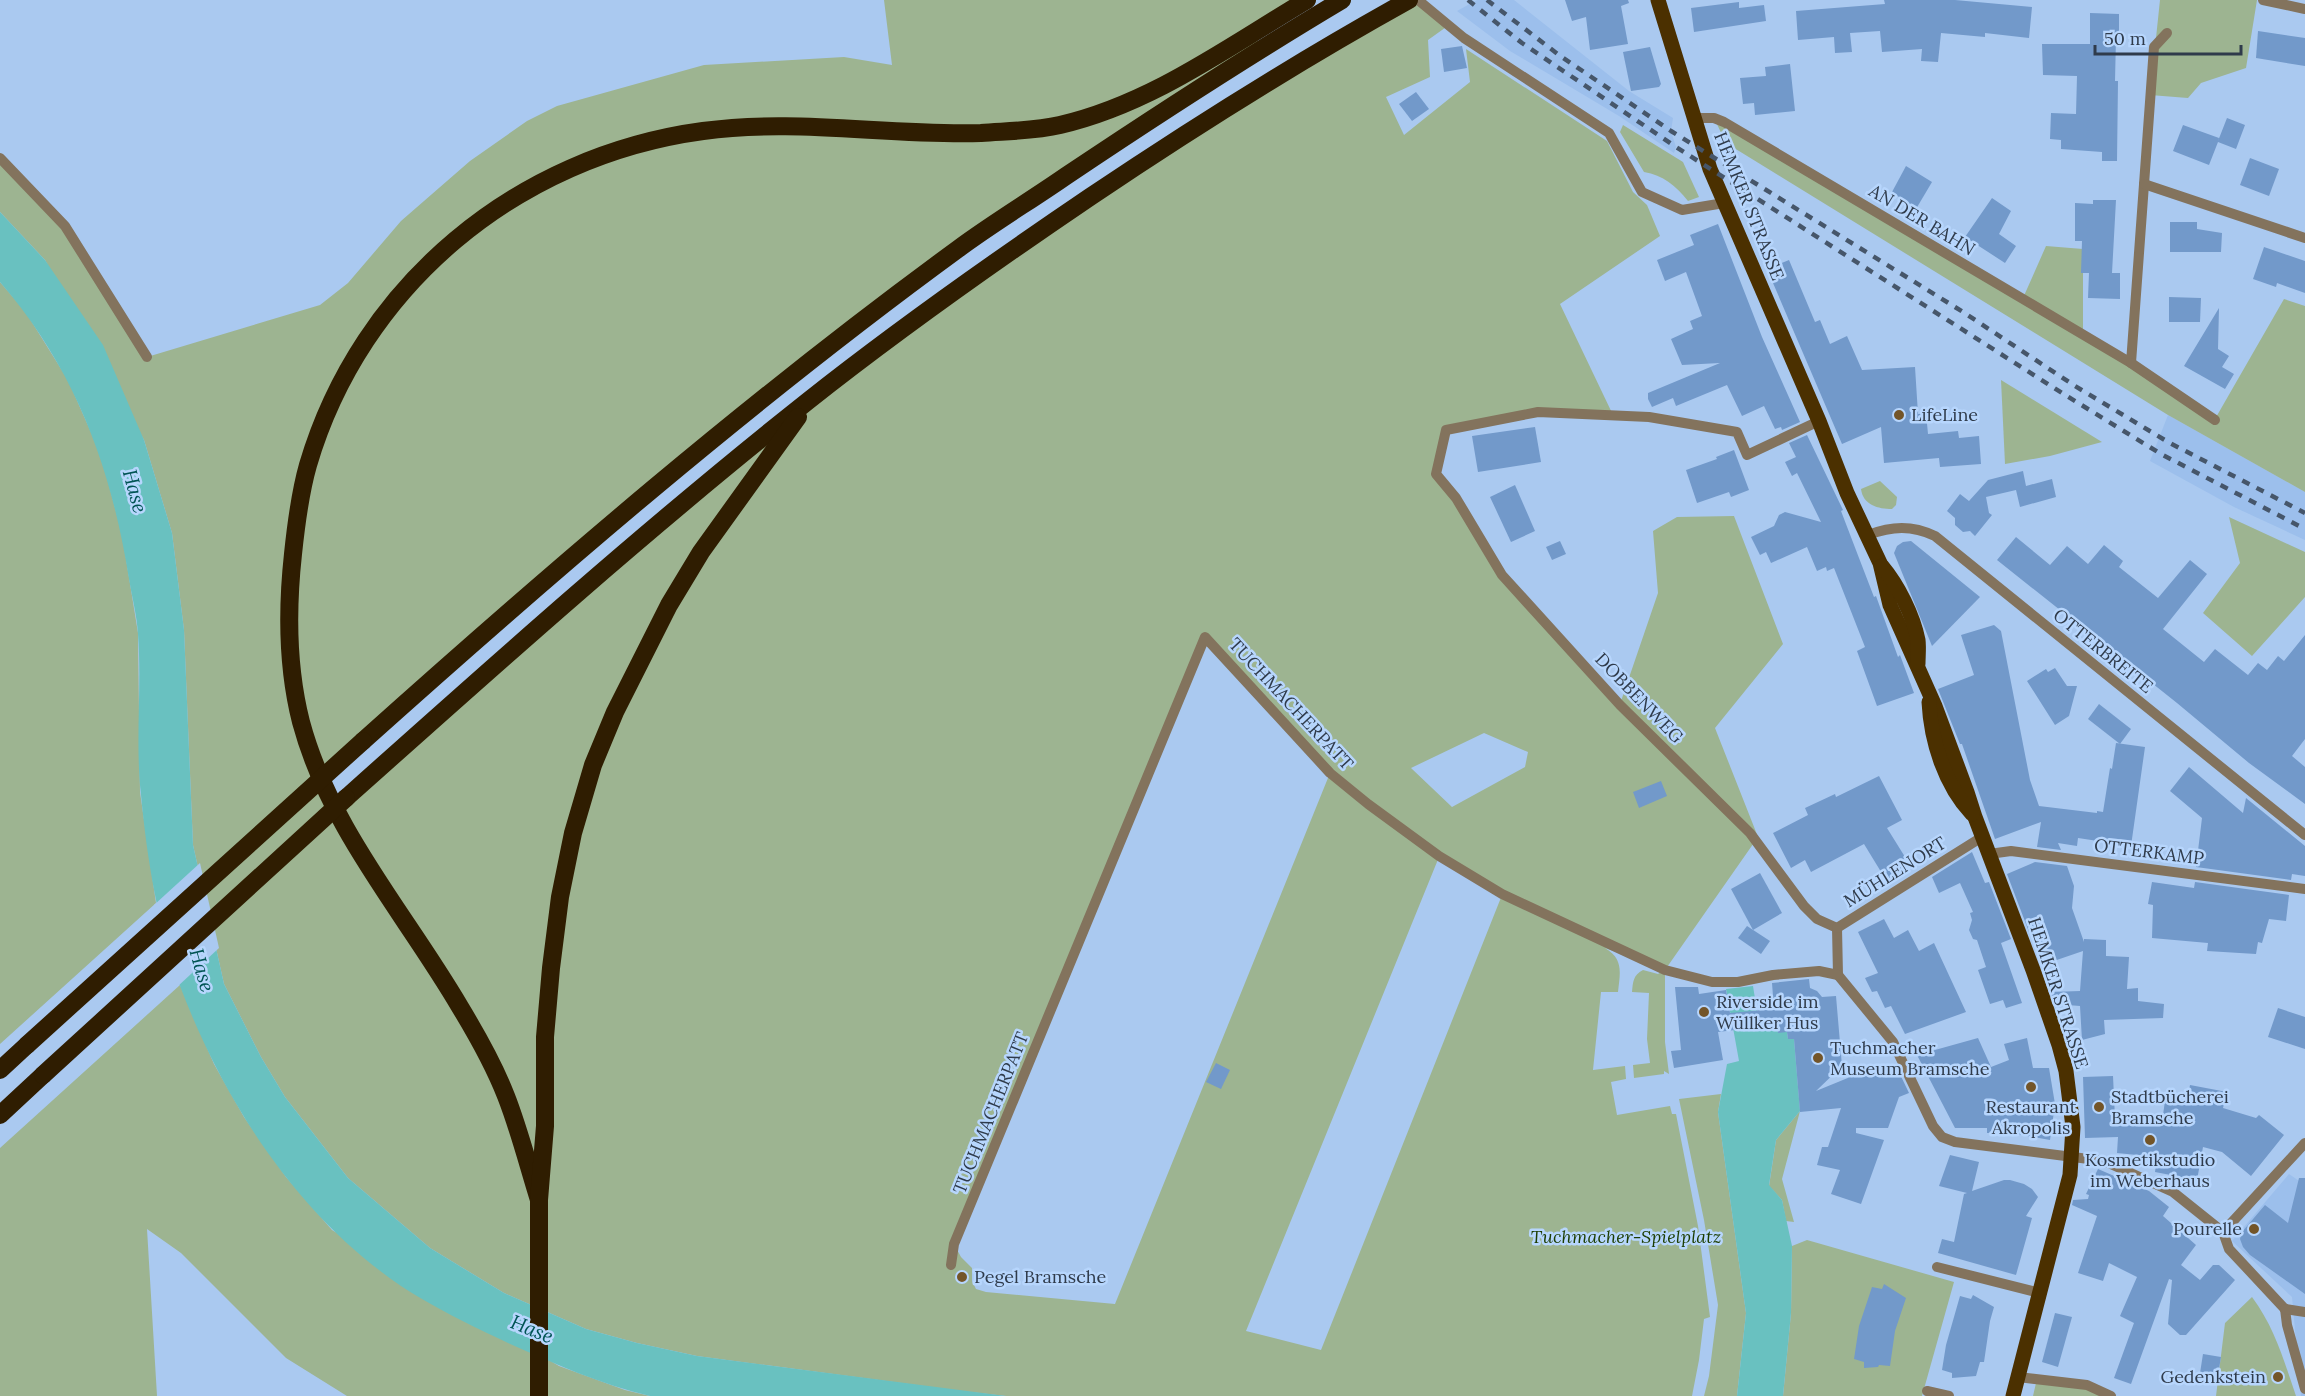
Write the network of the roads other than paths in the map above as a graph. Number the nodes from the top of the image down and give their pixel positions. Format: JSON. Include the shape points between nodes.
{"nodes":[{"id":1,"x":1307,"y":0,"type":"edge"},
{"id":2,"x":1342,"y":0,"type":"edge"},
{"id":3,"x":1658,"y":0,"type":"edge"},
{"id":4,"x":2263,"y":0,"type":"edge"},
{"id":5,"x":1410,"y":1,"type":"edge"},
{"id":6,"x":2305,"y":9,"type":"edge"},
{"id":7,"x":2167,"y":33,"type":"dead end"},
{"id":8,"x":1692,"y":118,"type":"junction"},
{"id":9,"x":0,"y":158,"type":"edge"},
{"id":10,"x":2144,"y":184,"type":"junction"},
{"id":11,"x":1724,"y":203,"type":"junction"},
{"id":12,"x":2305,"y":238,"type":"edge"},
{"id":13,"x":147,"y":357,"type":"dead end"},
{"id":14,"x":2131,"y":363,"type":"junction"},
{"id":15,"x":811,"y":398,"type":"junction"},
{"id":16,"x":2215,"y":420,"type":"dead end"},
{"id":17,"x":1819,"y":421,"type":"junction"},
{"id":18,"x":1868,"y":535,"type":"junction"},
{"id":19,"x":2305,"y":835,"type":"edge"},
{"id":20,"x":1982,"y":837,"type":"junction"},
{"id":21,"x":1989,"y":855,"type":"junction"},
{"id":22,"x":2305,"y":889,"type":"edge"},
{"id":23,"x":1837,"y":928,"type":"junction"},
{"id":24,"x":1838,"y":975,"type":"junction"},
{"id":25,"x":0,"y":1070,"type":"edge"},
{"id":26,"x":0,"y":1115,"type":"edge"},
{"id":27,"x":2305,"y":1143,"type":"edge"},
{"id":28,"x":2072,"y":1156,"type":"junction"},
{"id":29,"x":539,"y":1200,"type":"junction"},
{"id":30,"x":2223,"y":1232,"type":"junction"},
{"id":31,"x":951,"y":1265,"type":"dead end"},
{"id":32,"x":1937,"y":1267,"type":"dead end"},
{"id":33,"x":2040,"y":1293,"type":"junction"},
{"id":34,"x":2285,"y":1308,"type":"junction"},
{"id":35,"x":2305,"y":1312,"type":"edge"},
{"id":36,"x":2018,"y":1377,"type":"junction"},
{"id":37,"x":2305,"y":1389,"type":"edge"},
{"id":38,"x":1927,"y":1391,"type":"dead end"},
{"id":39,"x":539,"y":1396,"type":"edge"},
{"id":40,"x":1949,"y":1396,"type":"edge"},
{"id":41,"x":2013,"y":1396,"type":"edge"},
{"id":42,"x":2111,"y":1396,"type":"edge"}],
"edges":[{"from":1,"to":29,"type":"highway","via":[[1139,98],[1056,126],[957,134],[756,127],[658,138],[608,153],[513,197],[466,231],[390,307],[356,354],[329,409],[307,468],[295,536],[288,595],[290,655],[301,720],[333,806],[484,1050],[506,1095]]},
{"from":2,"to":25,"type":"highway","bridge":true,"via":[[1150,120],[960,247],[695,452],[570,556]]},
{"from":3,"to":8,"type":"main road","name":"HEMKER STRASSE"},
{"from":4,"to":6,"type":"street"},
{"from":5,"to":11,"type":"street","via":[[1609,133],[1642,192],[1682,210]]},
{"from":5,"to":15,"type":"highway","via":[[1278,75],[1146,160],[976,274]]},
{"from":7,"to":10,"type":"street","via":[[2154,47]]},
{"from":8,"to":11,"type":"main road","name":"HEMKER STRASSE"},
{"from":8,"to":14,"type":"street","name":"AN DER BAHN","via":[[1724,122]]},
{"from":9,"to":13,"type":"street","via":[[65,226]]},
{"from":10,"to":12,"type":"street"},
{"from":10,"to":14,"type":"street"},
{"from":11,"to":17,"type":"main road","name":"HEMKER STRASSE"},
{"from":14,"to":16,"type":"street","name":"AN DER BAHN"},
{"from":15,"to":26,"type":"highway","bridge":true,"via":[[672,513],[378,769]]},
{"from":15,"to":29,"type":"highway","via":[[701,552],[669,605],[593,765],[573,833],[550,968]]},
{"from":17,"to":18,"type":"main road","name":"HEMKER STRASSE"},
{"from":17,"to":23,"type":"street","name":"DOBBENWEG","via":[[1747,455],[1737,432],[1648,417],[1538,412],[1446,430],[1436,474],[1456,498],[1502,575],[1620,705],[1750,832],[1804,906],[1817,919]]},
{"from":18,"to":19,"type":"street","name":"OTTERBREITE","via":[[1904,527],[1935,537]]},
{"from":18,"to":20,"type":"main road","name":"HEMKER STRASSE","via":[[1890,604],[1929,693]]},
{"from":20,"to":21,"type":"main road","name":"HEMKER STRASSE"},
{"from":20,"to":23,"type":"street","name":"MÜHLENORT"},
{"from":21,"to":22,"type":"street","name":"OTTERKAMP","via":[[2011,851]]},
{"from":21,"to":28,"type":"main road","name":"HEMKER STRASSE","via":[[2059,1045],[2070,1100]]},
{"from":23,"to":24,"type":"street","name":"MÜHLENORT"},
{"from":24,"to":28,"type":"street","via":[[1893,1042],[1942,1137],[1954,1142]]},
{"from":24,"to":31,"type":"street","name":"TUCHMACHERPATT","via":[[1819,971],[1712,982],[1665,970],[1502,894],[1439,856],[1330,772],[1205,637],[954,1244]]},
{"from":27,"to":30,"type":"street"},
{"from":28,"to":30,"type":"street","via":[[2104,1161],[2173,1192]]},
{"from":28,"to":33,"type":"main road","name":"HEMKER STRASSE"},
{"from":29,"to":39,"type":"highway"},
{"from":30,"to":34,"type":"street","via":[[2229,1249]]},
{"from":32,"to":33,"type":"street"},
{"from":33,"to":36,"type":"main road","name":"HEMKER STRASSE"},
{"from":34,"to":35,"type":"street"},
{"from":34,"to":37,"type":"street"},
{"from":36,"to":41,"type":"main road","name":"HEMKER STRASSE"},
{"from":36,"to":42,"type":"street","via":[[2087,1385]]},
{"from":38,"to":40,"type":"street"}]}
